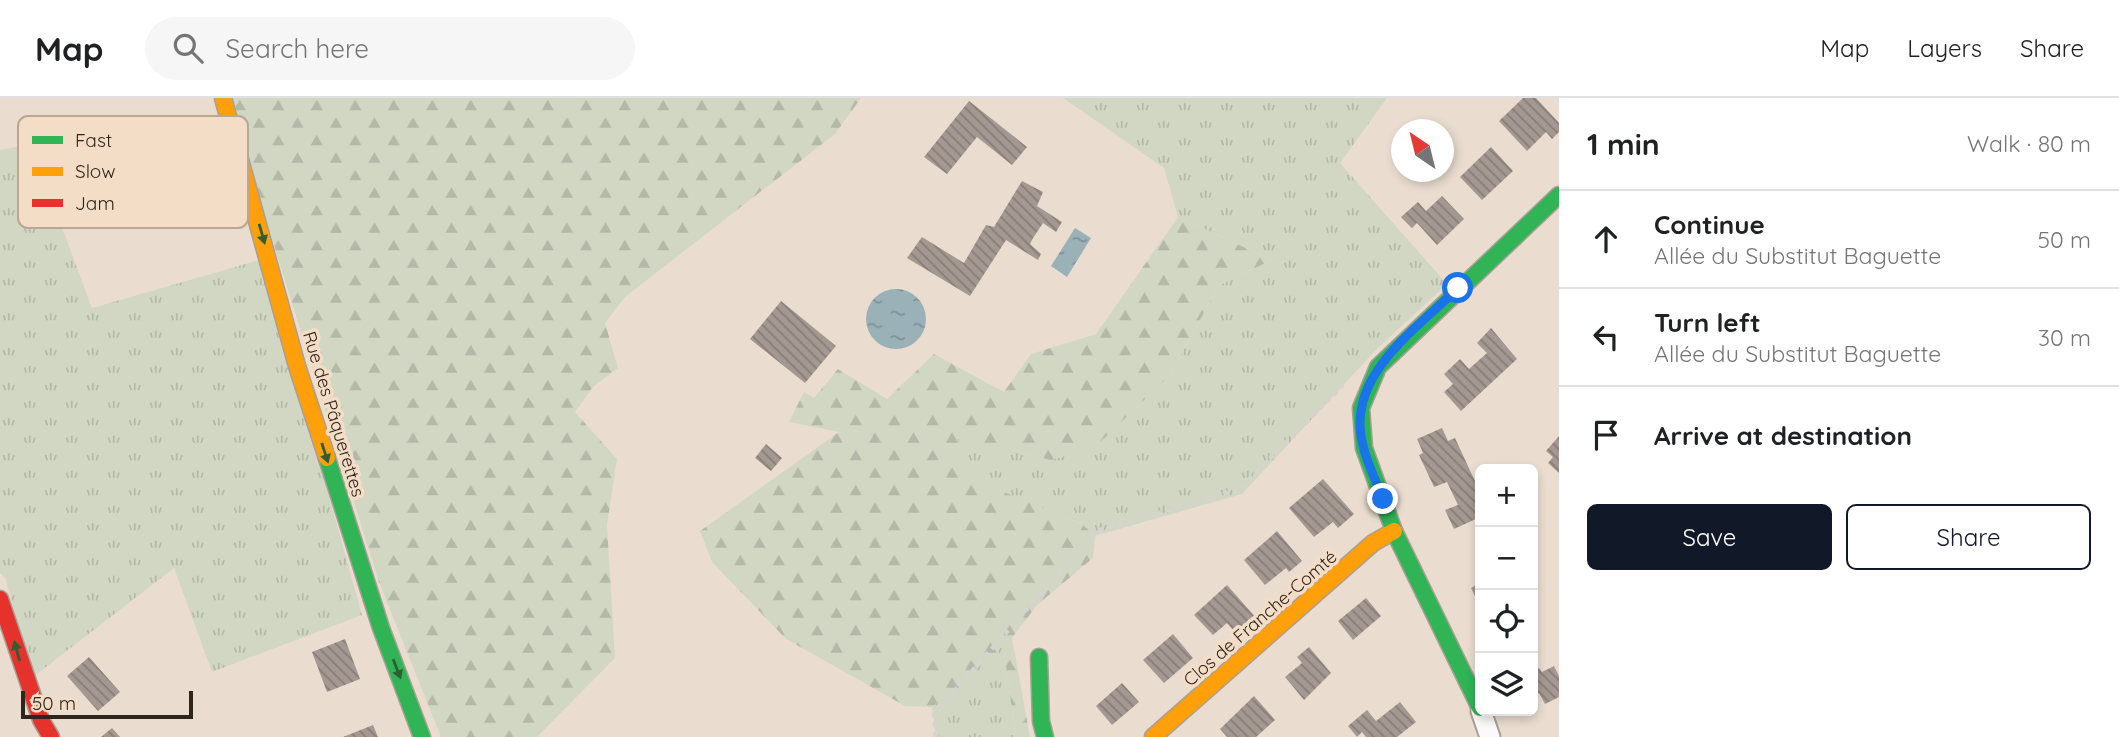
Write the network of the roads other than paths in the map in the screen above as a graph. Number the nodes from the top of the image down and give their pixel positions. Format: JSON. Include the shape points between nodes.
{"nodes":[{"id":1,"x":223,"y":98,"type":"edge"},
{"id":2,"x":228,"y":116,"type":"edge"},
{"id":3,"x":248,"y":189,"type":"edge"},
{"id":4,"x":1559,"y":195,"type":"edge"},
{"id":5,"x":1394,"y":531,"type":"junction"},
{"id":6,"x":0,"y":599,"type":"edge"},
{"id":7,"x":1039,"y":657,"type":"dead end"},
{"id":8,"x":1475,"y":697,"type":"edge"},
{"id":9,"x":1483,"y":716,"type":"edge"},
{"id":10,"x":51,"y":737,"type":"edge"},
{"id":11,"x":422,"y":737,"type":"edge"},
{"id":12,"x":1045,"y":737,"type":"edge"},
{"id":13,"x":1153,"y":737,"type":"edge"},
{"id":14,"x":1490,"y":737,"type":"edge"}],
"edges":[{"from":1,"to":2,"type":"street","name":"Rue des Pâquerettes","one_way":true},
{"from":3,"to":11,"type":"street","name":"Rue des Pâquerettes","one_way":true,"via":[[297,366],[381,628]]},
{"from":4,"to":5,"type":"street","via":[[1378,367],[1361,408],[1360,428]]},
{"from":5,"to":8,"type":"street"},
{"from":5,"to":13,"type":"street","name":"Clos de Franche-Comté","via":[[1373,543]]},
{"from":10,"to":6,"type":"street","one_way":true,"via":[[36,708]]},
{"from":7,"to":12,"type":"street"},
{"from":9,"to":14,"type":"street"}]}
